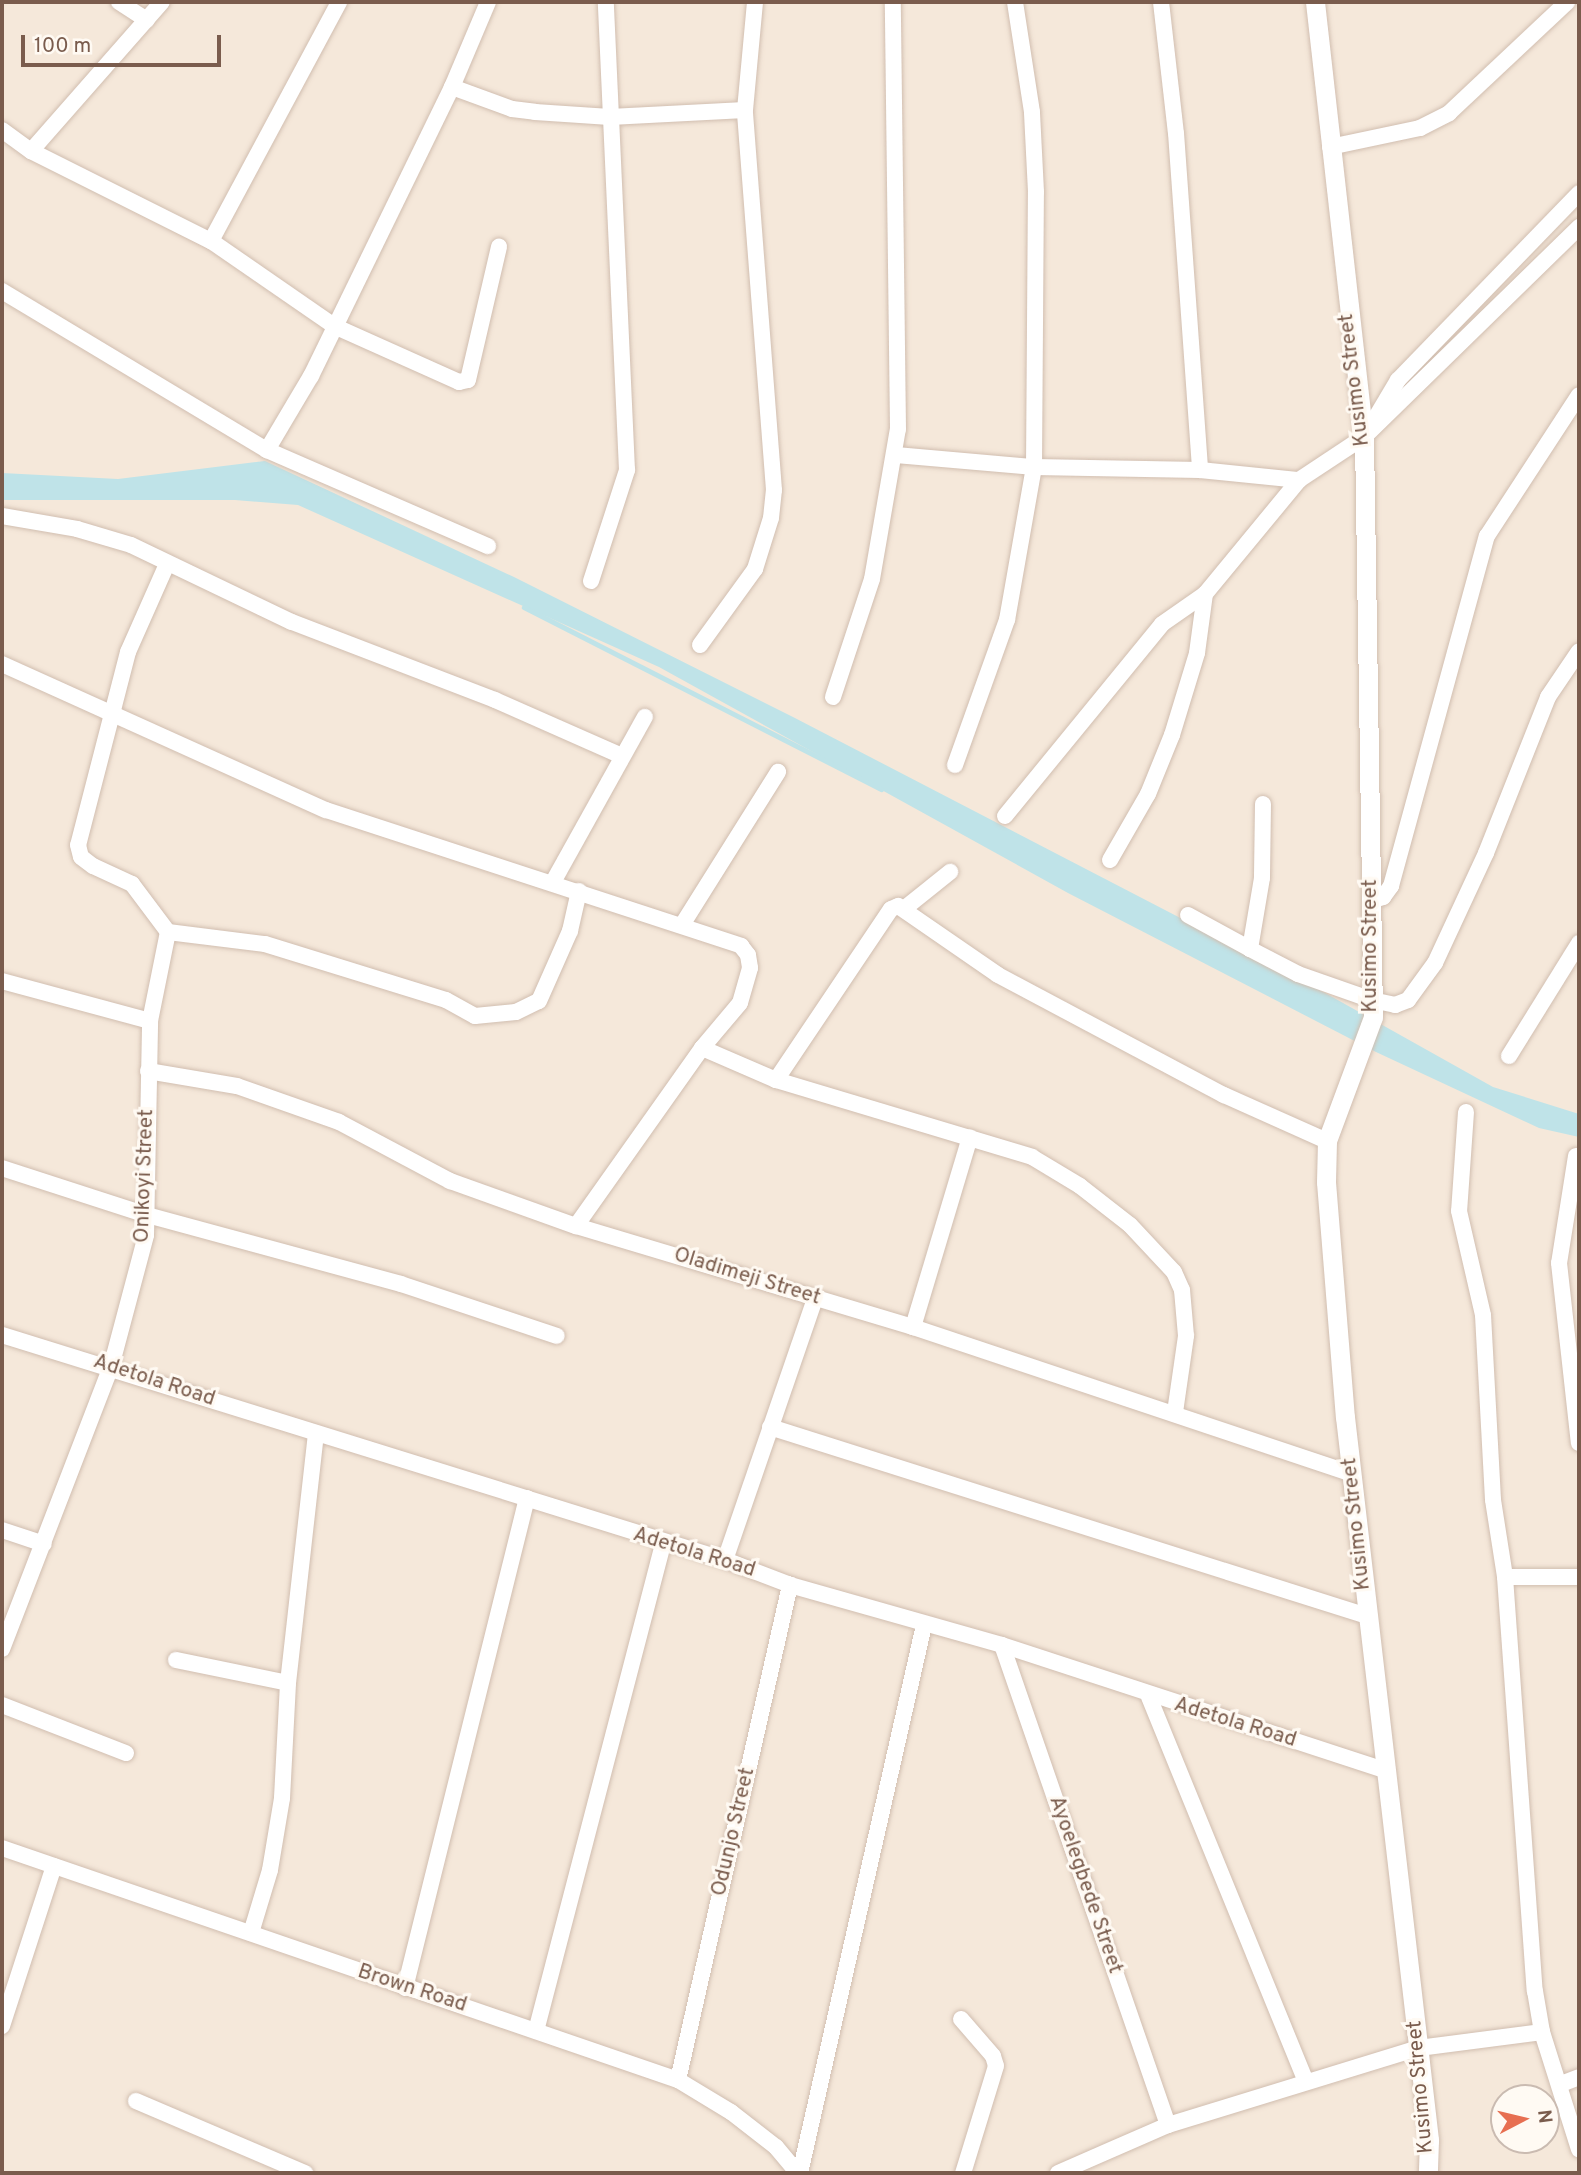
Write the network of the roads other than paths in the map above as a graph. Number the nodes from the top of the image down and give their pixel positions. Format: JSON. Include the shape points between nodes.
{"nodes":[{"id":1,"x":119,"y":2,"type":"edge"},
{"id":2,"x":162,"y":2,"type":"edge"},
{"id":3,"x":339,"y":2,"type":"edge"},
{"id":4,"x":488,"y":2,"type":"edge"},
{"id":5,"x":606,"y":2,"type":"edge"},
{"id":6,"x":755,"y":2,"type":"edge"},
{"id":7,"x":893,"y":2,"type":"edge"},
{"id":8,"x":1015,"y":2,"type":"edge"},
{"id":9,"x":1161,"y":2,"type":"edge"},
{"id":10,"x":1315,"y":2,"type":"edge"},
{"id":11,"x":1567,"y":2,"type":"edge"},
{"id":12,"x":147,"y":20,"type":"junction"},
{"id":13,"x":452,"y":87,"type":"junction"},
{"id":14,"x":745,"y":110,"type":"junction"},
{"id":15,"x":610,"y":117,"type":"junction"},
{"id":16,"x":2,"y":130,"type":"edge"},
{"id":17,"x":1330,"y":147,"type":"junction"},
{"id":18,"x":31,"y":151,"type":"junction"},
{"id":19,"x":1579,"y":193,"type":"edge"},
{"id":20,"x":1579,"y":227,"type":"edge"},
{"id":21,"x":211,"y":241,"type":"junction"},
{"id":22,"x":499,"y":247,"type":"dead end"},
{"id":23,"x":2,"y":291,"type":"edge"},
{"id":24,"x":334,"y":326,"type":"junction"},
{"id":25,"x":1579,"y":395,"type":"edge"},
{"id":26,"x":1364,"y":437,"type":"junction"},
{"id":27,"x":267,"y":450,"type":"junction"},
{"id":28,"x":896,"y":456,"type":"junction"},
{"id":29,"x":1034,"y":467,"type":"junction"},
{"id":30,"x":1200,"y":470,"type":"junction"},
{"id":31,"x":1299,"y":480,"type":"junction"},
{"id":32,"x":2,"y":516,"type":"edge"},
{"id":33,"x":488,"y":546,"type":"dead end"},
{"id":34,"x":167,"y":564,"type":"junction"},
{"id":35,"x":592,"y":581,"type":"dead end"},
{"id":36,"x":1205,"y":594,"type":"junction"},
{"id":37,"x":700,"y":645,"type":"dead end"},
{"id":38,"x":1579,"y":651,"type":"edge"},
{"id":39,"x":2,"y":664,"type":"edge"},
{"id":40,"x":833,"y":697,"type":"dead end"},
{"id":41,"x":116,"y":711,"type":"junction"},
{"id":42,"x":645,"y":717,"type":"dead end"},
{"id":43,"x":622,"y":756,"type":"junction"},
{"id":44,"x":955,"y":765,"type":"dead end"},
{"id":45,"x":778,"y":772,"type":"dead end"},
{"id":46,"x":1263,"y":804,"type":"dead end"},
{"id":47,"x":1004,"y":816,"type":"dead end"},
{"id":48,"x":1110,"y":860,"type":"dead end"},
{"id":49,"x":950,"y":872,"type":"dead end"},
{"id":50,"x":553,"y":882,"type":"junction"},
{"id":51,"x":579,"y":891,"type":"junction"},
{"id":52,"x":1371,"y":901,"type":"junction"},
{"id":53,"x":905,"y":908,"type":"junction"},
{"id":54,"x":1188,"y":915,"type":"dead end"},
{"id":55,"x":682,"y":925,"type":"junction"},
{"id":56,"x":168,"y":932,"type":"junction"},
{"id":57,"x":1579,"y":943,"type":"edge"},
{"id":58,"x":1250,"y":949,"type":"junction"},
{"id":59,"x":2,"y":981,"type":"edge"},
{"id":60,"x":1372,"y":1009,"type":"junction"},
{"id":61,"x":150,"y":1021,"type":"junction"},
{"id":62,"x":702,"y":1048,"type":"junction"},
{"id":63,"x":1509,"y":1056,"type":"dead end"},
{"id":64,"x":148,"y":1071,"type":"junction"},
{"id":65,"x":776,"y":1080,"type":"junction"},
{"id":66,"x":1466,"y":1112,"type":"dead end"},
{"id":67,"x":970,"y":1137,"type":"junction"},
{"id":68,"x":1327,"y":1142,"type":"junction"},
{"id":69,"x":1576,"y":1156,"type":"dead end"},
{"id":70,"x":2,"y":1168,"type":"edge"},
{"id":71,"x":148,"y":1215,"type":"junction"},
{"id":72,"x":1573,"y":1219,"type":"edge"},
{"id":73,"x":576,"y":1226,"type":"junction"},
{"id":74,"x":815,"y":1298,"type":"junction"},
{"id":75,"x":913,"y":1326,"type":"junction"},
{"id":76,"x":2,"y":1335,"type":"edge"},
{"id":77,"x":558,"y":1336,"type":"dead end"},
{"id":78,"x":111,"y":1367,"type":"junction"},
{"id":79,"x":1175,"y":1412,"type":"junction"},
{"id":80,"x":770,"y":1427,"type":"junction"},
{"id":81,"x":316,"y":1434,"type":"junction"},
{"id":82,"x":1579,"y":1443,"type":"edge"},
{"id":83,"x":1352,"y":1474,"type":"junction"},
{"id":84,"x":527,"y":1498,"type":"junction"},
{"id":85,"x":2,"y":1530,"type":"edge"},
{"id":86,"x":44,"y":1544,"type":"junction"},
{"id":87,"x":663,"y":1544,"type":"junction"},
{"id":88,"x":725,"y":1560,"type":"junction"},
{"id":89,"x":1579,"y":1572,"type":"edge"},
{"id":90,"x":1505,"y":1577,"type":"junction"},
{"id":91,"x":1579,"y":1578,"type":"edge"},
{"id":92,"x":790,"y":1585,"type":"junction"},
{"id":93,"x":1367,"y":1616,"type":"junction"},
{"id":94,"x":924,"y":1625,"type":"junction"},
{"id":95,"x":1002,"y":1645,"type":"junction"},
{"id":96,"x":2,"y":1648,"type":"edge"},
{"id":97,"x":176,"y":1660,"type":"dead end"},
{"id":98,"x":288,"y":1682,"type":"junction"},
{"id":99,"x":1149,"y":1697,"type":"junction"},
{"id":100,"x":2,"y":1705,"type":"edge"},
{"id":101,"x":126,"y":1753,"type":"dead end"},
{"id":102,"x":1387,"y":1771,"type":"junction"},
{"id":103,"x":2,"y":1848,"type":"edge"},
{"id":104,"x":54,"y":1866,"type":"junction"},
{"id":105,"x":251,"y":1934,"type":"junction"},
{"id":106,"x":405,"y":1988,"type":"junction"},
{"id":107,"x":961,"y":2019,"type":"dead end"},
{"id":108,"x":2,"y":2026,"type":"edge"},
{"id":109,"x":536,"y":2031,"type":"junction"},
{"id":110,"x":1542,"y":2032,"type":"junction"},
{"id":111,"x":1419,"y":2048,"type":"junction"},
{"id":112,"x":1579,"y":2077,"type":"edge"},
{"id":113,"x":678,"y":2080,"type":"junction"},
{"id":114,"x":1306,"y":2081,"type":"junction"},
{"id":115,"x":1561,"y":2084,"type":"junction"},
{"id":116,"x":136,"y":2101,"type":"dead end"},
{"id":117,"x":1168,"y":2125,"type":"junction"},
{"id":118,"x":1579,"y":2149,"type":"edge"},
{"id":119,"x":305,"y":2173,"type":"edge"},
{"id":120,"x":799,"y":2173,"type":"edge"},
{"id":121,"x":963,"y":2173,"type":"edge"},
{"id":122,"x":1058,"y":2173,"type":"edge"},
{"id":123,"x":1428,"y":2173,"type":"edge"}],
"edges":[{"from":1,"to":12,"type":"street"},
{"from":2,"to":12,"type":"street"},
{"from":3,"to":21,"type":"street"},
{"from":4,"to":13,"type":"street"},
{"from":5,"to":15,"type":"street"},
{"from":6,"to":14,"type":"street"},
{"from":7,"to":28,"type":"street"},
{"from":8,"to":29,"type":"street","via":[[1032,112],[1037,191]]},
{"from":9,"to":30,"type":"street"},
{"from":10,"to":17,"type":"street","name":"Kusimo Street"},
{"from":11,"to":17,"type":"street","via":[[1449,113],[1420,128]]},
{"from":12,"to":18,"type":"street"},
{"from":13,"to":15,"type":"street","via":[[512,109]]},
{"from":13,"to":24,"type":"street"},
{"from":14,"to":15,"type":"street"},
{"from":14,"to":37,"type":"street","via":[[774,490],[771,518],[755,569]]},
{"from":15,"to":35,"type":"street","via":[[627,470]]},
{"from":16,"to":18,"type":"street"},
{"from":17,"to":26,"type":"street","name":"Kusimo Street"},
{"from":18,"to":21,"type":"street"},
{"from":19,"to":26,"type":"street","via":[[1398,380]]},
{"from":20,"to":26,"type":"street"},
{"from":21,"to":24,"type":"street"},
{"from":22,"to":24,"type":"street","via":[[472,366],[464,383]]},
{"from":23,"to":27,"type":"street"},
{"from":24,"to":27,"type":"street","via":[[311,376]]},
{"from":25,"to":52,"type":"street","via":[[1487,536],[1391,886],[1383,897]]},
{"from":26,"to":31,"type":"street"},
{"from":26,"to":52,"type":"street","name":"Kusimo Street"},
{"from":27,"to":33,"type":"street"},
{"from":28,"to":29,"type":"street"},
{"from":28,"to":40,"type":"street","via":[[872,579]]},
{"from":29,"to":30,"type":"street"},
{"from":29,"to":44,"type":"street","via":[[1007,620]]},
{"from":30,"to":31,"type":"street"},
{"from":31,"to":36,"type":"street"},
{"from":32,"to":34,"type":"street","via":[[117,540]]},
{"from":34,"to":41,"type":"street","via":[[128,652]]},
{"from":34,"to":43,"type":"street","via":[[313,631],[495,700]]},
{"from":36,"to":47,"type":"street","via":[[1162,624]]},
{"from":36,"to":48,"type":"street","via":[[1198,653],[1172,735],[1148,794]]},
{"from":38,"to":60,"type":"street","via":[[1548,697],[1486,853],[1435,963],[1408,1000]]},
{"from":39,"to":41,"type":"street"},
{"from":41,"to":50,"type":"street","via":[[326,810]]},
{"from":41,"to":56,"type":"street","via":[[78,845],[81,857],[93,866],[132,884]]},
{"from":42,"to":43,"type":"street"},
{"from":43,"to":50,"type":"street"},
{"from":45,"to":55,"type":"street"},
{"from":46,"to":58,"type":"street","via":[[1262,878]]},
{"from":49,"to":53,"type":"street"},
{"from":50,"to":51,"type":"street"},
{"from":51,"to":55,"type":"street"},
{"from":51,"to":56,"type":"street","via":[[570,931],[539,1001],[516,1012],[475,1016],[446,1000],[265,944]]},
{"from":52,"to":60,"type":"street","name":"Kusimo Street"},
{"from":53,"to":65,"type":"street","via":[[891,909]]},
{"from":53,"to":68,"type":"street","via":[[998,975],[1224,1095]]},
{"from":54,"to":58,"type":"street"},
{"from":55,"to":62,"type":"street","via":[[741,946],[748,955],[745,994]]},
{"from":56,"to":61,"type":"street","name":"Onikoyi Street"},
{"from":57,"to":63,"type":"street"},
{"from":58,"to":60,"type":"street"},
{"from":59,"to":61,"type":"street"},
{"from":60,"to":68,"type":"street","name":"Kusimo Street","via":[[1363,1051]]},
{"from":61,"to":64,"type":"street","name":"Onikoyi Street"},
{"from":62,"to":65,"type":"street"},
{"from":62,"to":73,"type":"street"},
{"from":64,"to":71,"type":"street","name":"Onikoyi Street"},
{"from":64,"to":73,"type":"street","name":"Oladimeji Street","via":[[237,1086],[339,1122],[450,1181]]},
{"from":65,"to":67,"type":"street"},
{"from":66,"to":90,"type":"street","via":[[1459,1211],[1483,1315],[1493,1500]]},
{"from":67,"to":75,"type":"street"},
{"from":67,"to":79,"type":"street","via":[[1032,1157],[1080,1186],[1130,1225],[1174,1272],[1186,1313]]},
{"from":68,"to":83,"type":"street","name":"Kusimo Street","via":[[1329,1230]]},
{"from":69,"to":72,"type":"street"},
{"from":70,"to":71,"type":"street"},
{"from":71,"to":77,"type":"street","via":[[401,1284]]},
{"from":71,"to":78,"type":"street","name":"Onikoyi Street"},
{"from":72,"to":82,"type":"street","via":[[1559,1263]]},
{"from":73,"to":74,"type":"street","name":"Oladimeji Street"},
{"from":74,"to":75,"type":"street","name":"Oladimeji Street"},
{"from":74,"to":80,"type":"street"},
{"from":75,"to":79,"type":"street","name":"Oladimeji Street"},
{"from":76,"to":78,"type":"street","name":"Adetola Road"},
{"from":78,"to":81,"type":"street","name":"Adetola Road"},
{"from":78,"to":86,"type":"street","name":"Onikoyi Street"},
{"from":79,"to":83,"type":"street","name":"Oladimeji Street"},
{"from":80,"to":88,"type":"street"},
{"from":80,"to":93,"type":"street"},
{"from":81,"to":84,"type":"street","name":"Adetola Road"},
{"from":81,"to":98,"type":"street"},
{"from":83,"to":93,"type":"street","name":"Kusimo Street"},
{"from":84,"to":87,"type":"street","name":"Adetola Road"},
{"from":84,"to":106,"type":"street"},
{"from":85,"to":86,"type":"street"},
{"from":86,"to":96,"type":"street","name":"Onikoyi Street"},
{"from":87,"to":88,"type":"street","name":"Adetola Road"},
{"from":87,"to":109,"type":"street"},
{"from":88,"to":92,"type":"street","name":"Adetola Road"},
{"from":89,"to":91,"type":"street"},
{"from":90,"to":91,"type":"street"},
{"from":90,"to":110,"type":"street","via":[[1535,1991]]},
{"from":92,"to":94,"type":"street","name":"Adetola Road"},
{"from":92,"to":113,"type":"street","name":"Odunjo Street"},
{"from":93,"to":102,"type":"street","name":"Kusimo Street"},
{"from":94,"to":95,"type":"street","name":"Adetola Road"},
{"from":94,"to":120,"type":"street"},
{"from":95,"to":99,"type":"street","name":"Adetola Road"},
{"from":95,"to":117,"type":"street","name":"Ayoelegbede Street"},
{"from":97,"to":98,"type":"street"},
{"from":98,"to":105,"type":"street","via":[[282,1798],[270,1870]]},
{"from":99,"to":102,"type":"street","name":"Adetola Road"},
{"from":99,"to":114,"type":"street"},
{"from":100,"to":101,"type":"street"},
{"from":102,"to":111,"type":"street","name":"Kusimo Street"},
{"from":103,"to":104,"type":"street","name":"Brown Road"},
{"from":104,"to":105,"type":"street","name":"Brown Road"},
{"from":104,"to":108,"type":"street"},
{"from":105,"to":106,"type":"street","name":"Brown Road"},
{"from":106,"to":109,"type":"street","name":"Brown Road"},
{"from":107,"to":121,"type":"street","via":[[993,2056],[996,2066]]},
{"from":109,"to":113,"type":"street","name":"Brown Road"},
{"from":110,"to":111,"type":"street"},
{"from":110,"to":115,"type":"street"},
{"from":111,"to":114,"type":"street"},
{"from":111,"to":123,"type":"street","name":"Kusimo Street"},
{"from":112,"to":115,"type":"street"},
{"from":113,"to":120,"type":"street","name":"Brown Road","via":[[731,2112],[776,2147]]},
{"from":114,"to":117,"type":"street"},
{"from":115,"to":118,"type":"street"},
{"from":116,"to":119,"type":"street"},
{"from":117,"to":122,"type":"street"}]}
